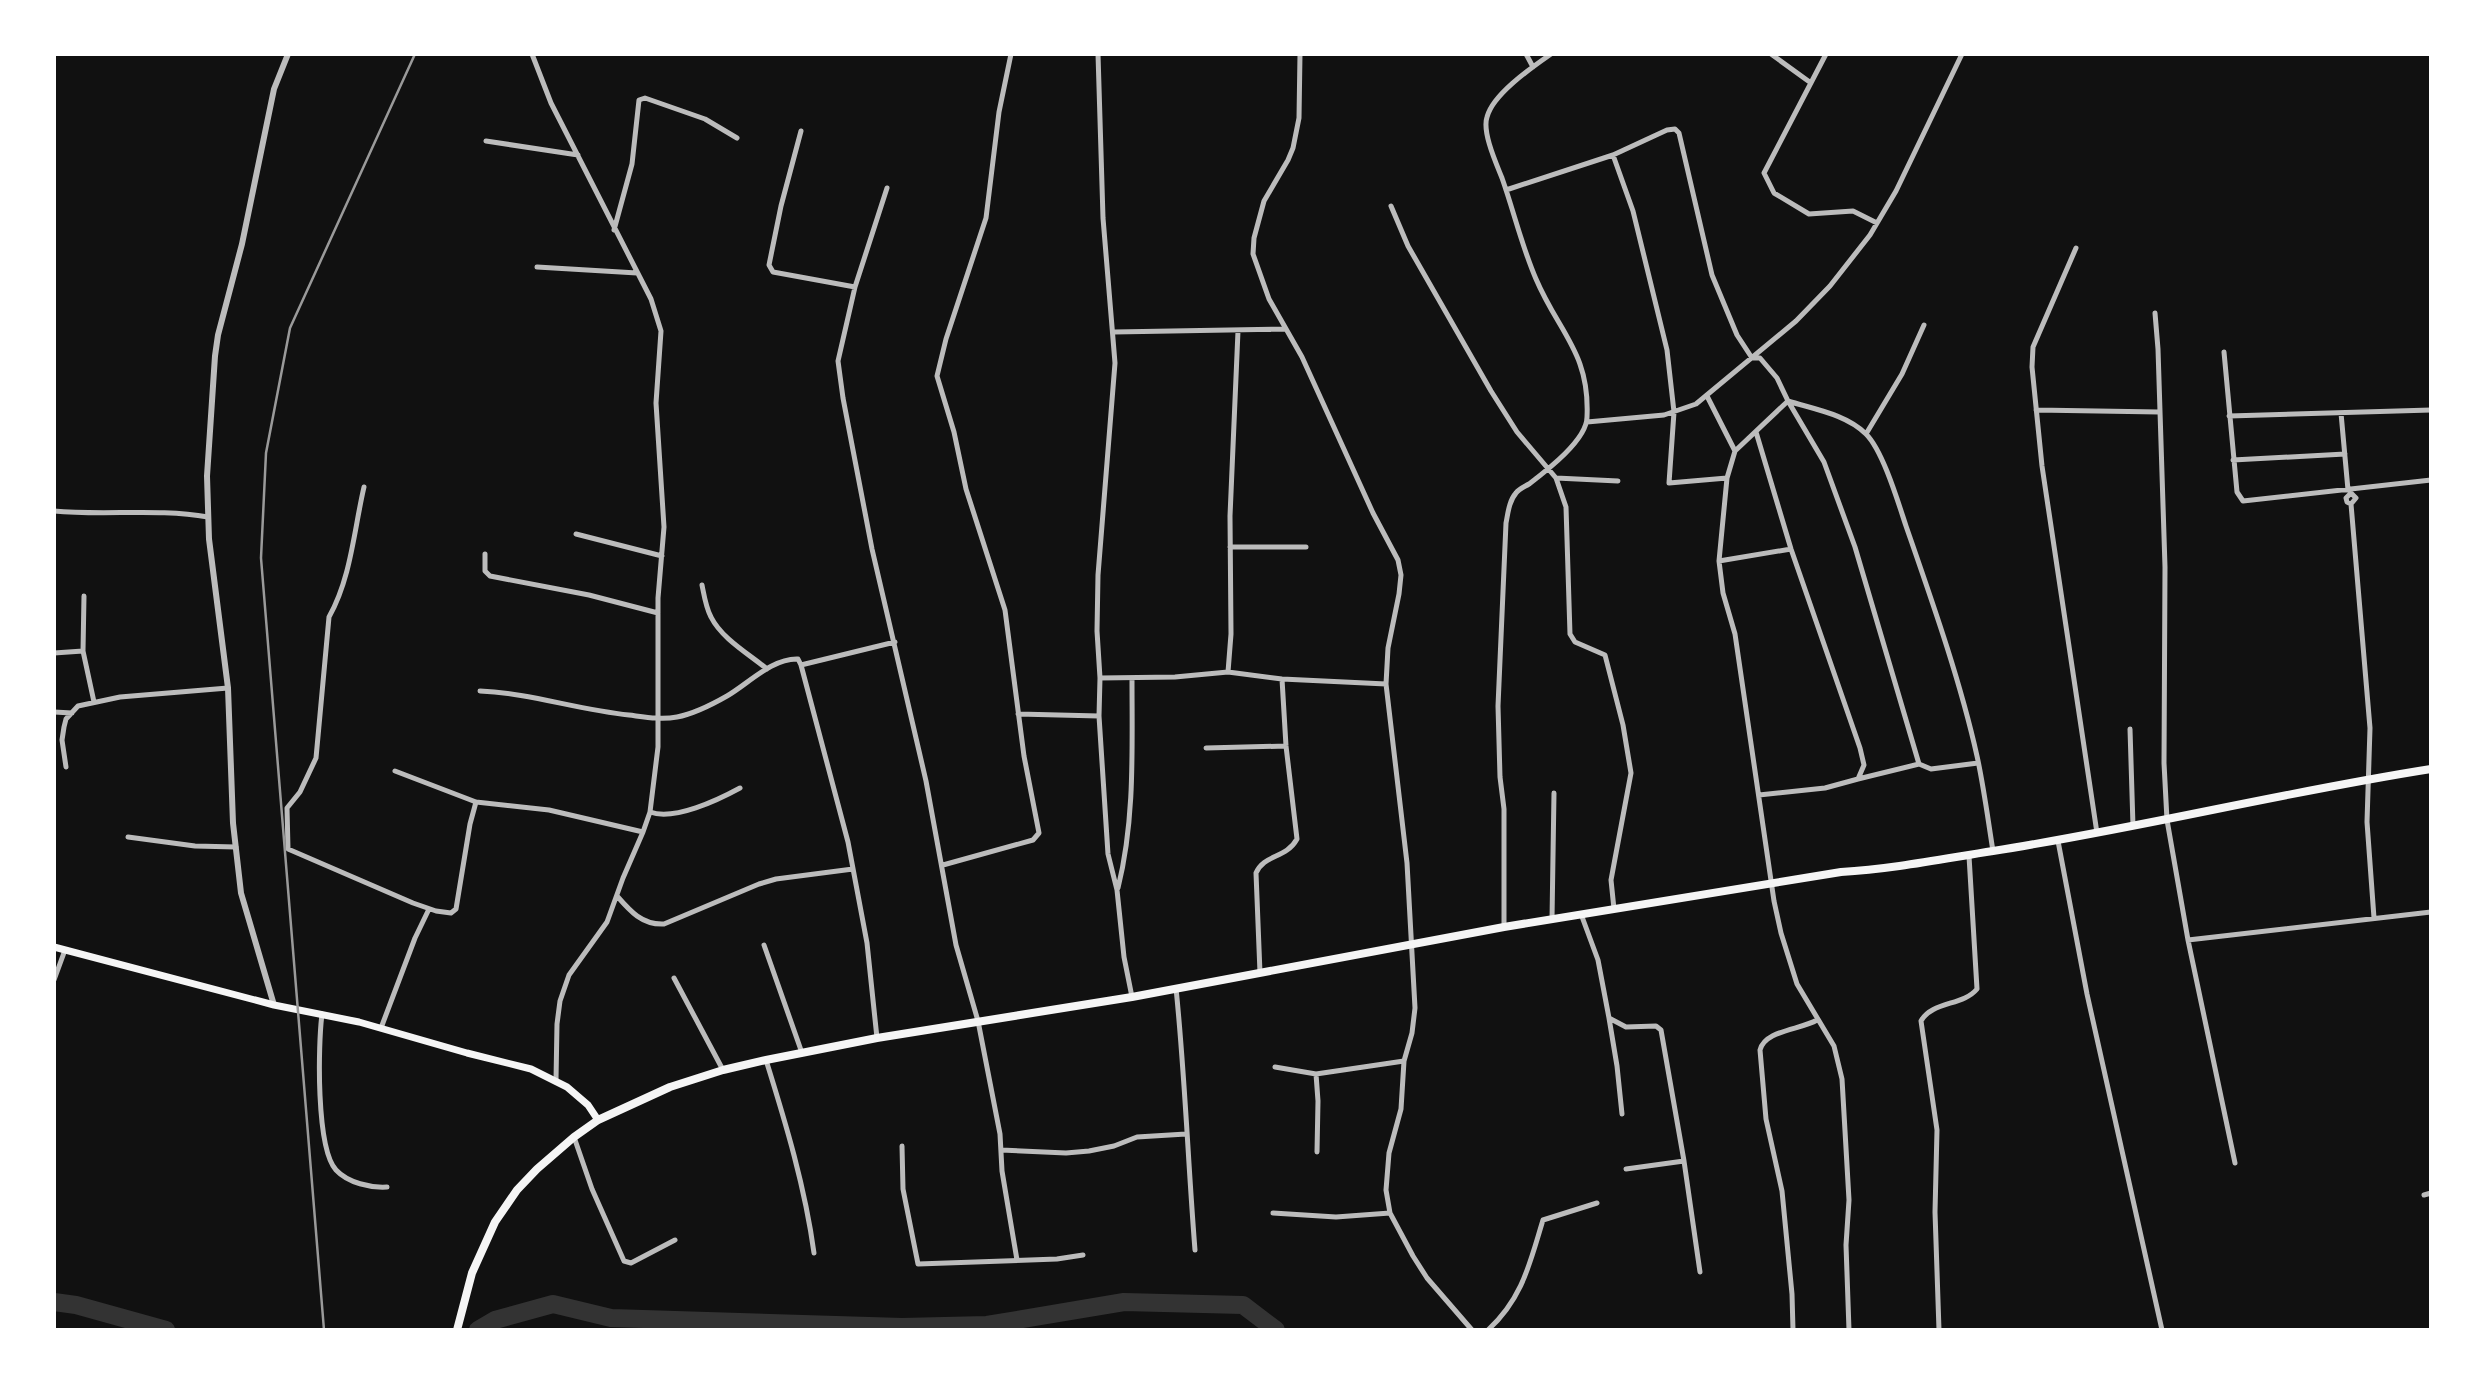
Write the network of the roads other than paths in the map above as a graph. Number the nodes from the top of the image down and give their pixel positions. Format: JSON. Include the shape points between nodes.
{"nodes":[{"id":1,"x":288,"y":54,"type":"edge"},
{"id":2,"x":533,"y":54,"type":"edge"},
{"id":3,"x":1011,"y":54,"type":"edge"},
{"id":4,"x":1098,"y":54,"type":"edge"},
{"id":5,"x":1300,"y":54,"type":"edge"},
{"id":6,"x":1526,"y":54,"type":"edge"},
{"id":7,"x":1551,"y":54,"type":"edge"},
{"id":8,"x":1771,"y":54,"type":"edge"},
{"id":9,"x":1826,"y":54,"type":"edge"},
{"id":10,"x":1962,"y":54,"type":"edge"},
{"id":11,"x":1533,"y":66,"type":"junction"},
{"id":12,"x":1811,"y":83,"type":"junction"},
{"id":13,"x":801,"y":131,"type":"dead end"},
{"id":14,"x":737,"y":138,"type":"dead end"},
{"id":15,"x":486,"y":141,"type":"dead end"},
{"id":16,"x":578,"y":155,"type":"junction"},
{"id":17,"x":1613,"y":155,"type":"junction"},
{"id":18,"x":887,"y":188,"type":"dead end"},
{"id":19,"x":1506,"y":190,"type":"junction"},
{"id":20,"x":1391,"y":206,"type":"dead end"},
{"id":21,"x":1877,"y":223,"type":"junction"},
{"id":22,"x":614,"y":230,"type":"junction"},
{"id":23,"x":2076,"y":248,"type":"dead end"},
{"id":24,"x":537,"y":268,"type":"dead end"},
{"id":25,"x":637,"y":273,"type":"junction"},
{"id":26,"x":855,"y":287,"type":"junction"},
{"id":27,"x":2155,"y":313,"type":"dead end"},
{"id":28,"x":1924,"y":325,"type":"dead end"},
{"id":29,"x":1285,"y":329,"type":"junction"},
{"id":30,"x":1238,"y":331,"type":"junction"},
{"id":31,"x":1114,"y":332,"type":"junction"},
{"id":32,"x":2224,"y":352,"type":"dead end"},
{"id":33,"x":1752,"y":358,"type":"junction"},
{"id":34,"x":1707,"y":396,"type":"junction"},
{"id":35,"x":1788,"y":401,"type":"junction"},
{"id":36,"x":2036,"y":410,"type":"junction"},
{"id":37,"x":2431,"y":410,"type":"edge"},
{"id":38,"x":1674,"y":412,"type":"junction"},
{"id":39,"x":2159,"y":412,"type":"junction"},
{"id":40,"x":2341,"y":413,"type":"junction"},
{"id":41,"x":2229,"y":416,"type":"junction"},
{"id":42,"x":1587,"y":422,"type":"junction"},
{"id":43,"x":1756,"y":432,"type":"junction"},
{"id":44,"x":1866,"y":434,"type":"junction"},
{"id":45,"x":1735,"y":452,"type":"junction"},
{"id":46,"x":2345,"y":454,"type":"junction"},
{"id":47,"x":2233,"y":460,"type":"junction"},
{"id":48,"x":1548,"y":468,"type":"junction"},
{"id":49,"x":1556,"y":478,"type":"junction"},
{"id":50,"x":1727,"y":478,"type":"junction"},
{"id":51,"x":2431,"y":480,"type":"edge"},
{"id":52,"x":1618,"y":481,"type":"dead end"},
{"id":53,"x":364,"y":487,"type":"dead end"},
{"id":54,"x":2348,"y":491,"type":"junction"},
{"id":55,"x":54,"y":511,"type":"edge"},
{"id":56,"x":208,"y":517,"type":"junction"},
{"id":57,"x":576,"y":534,"type":"dead end"},
{"id":58,"x":1230,"y":547,"type":"junction"},
{"id":59,"x":1306,"y":547,"type":"dead end"},
{"id":60,"x":1791,"y":549,"type":"junction"},
{"id":61,"x":485,"y":554,"type":"dead end"},
{"id":62,"x":662,"y":556,"type":"junction"},
{"id":63,"x":1719,"y":561,"type":"junction"},
{"id":64,"x":702,"y":585,"type":"dead end"},
{"id":65,"x":84,"y":596,"type":"dead end"},
{"id":66,"x":658,"y":613,"type":"junction"},
{"id":67,"x":895,"y":642,"type":"junction"},
{"id":68,"x":83,"y":651,"type":"junction"},
{"id":69,"x":54,"y":653,"type":"edge"},
{"id":70,"x":801,"y":665,"type":"junction"},
{"id":71,"x":768,"y":670,"type":"junction"},
{"id":72,"x":1228,"y":672,"type":"junction"},
{"id":73,"x":1100,"y":678,"type":"junction"},
{"id":74,"x":1132,"y":679,"type":"junction"},
{"id":75,"x":1282,"y":679,"type":"junction"},
{"id":76,"x":1386,"y":684,"type":"junction"},
{"id":77,"x":228,"y":688,"type":"junction"},
{"id":78,"x":480,"y":691,"type":"dead end"},
{"id":79,"x":94,"y":702,"type":"junction"},
{"id":80,"x":54,"y":712,"type":"edge"},
{"id":81,"x":72,"y":712,"type":"junction"},
{"id":82,"x":1018,"y":714,"type":"junction"},
{"id":83,"x":1099,"y":716,"type":"junction"},
{"id":84,"x":658,"y":719,"type":"junction"},
{"id":85,"x":2130,"y":729,"type":"dead end"},
{"id":86,"x":1286,"y":746,"type":"junction"},
{"id":87,"x":1206,"y":748,"type":"dead end"},
{"id":88,"x":1978,"y":763,"type":"junction"},
{"id":89,"x":1919,"y":764,"type":"junction"},
{"id":90,"x":66,"y":767,"type":"dead end"},
{"id":91,"x":2431,"y":769,"type":"edge"},
{"id":92,"x":395,"y":771,"type":"dead end"},
{"id":93,"x":1858,"y":779,"type":"junction"},
{"id":94,"x":2367,"y":779,"type":"junction"},
{"id":95,"x":740,"y":788,"type":"dead end"},
{"id":96,"x":1554,"y":793,"type":"dead end"},
{"id":97,"x":1759,"y":795,"type":"junction"},
{"id":98,"x":477,"y":802,"type":"junction"},
{"id":99,"x":650,"y":811,"type":"junction"},
{"id":100,"x":2167,"y":821,"type":"junction"},
{"id":101,"x":2133,"y":827,"type":"junction"},
{"id":102,"x":643,"y":832,"type":"junction"},
{"id":103,"x":2097,"y":833,"type":"junction"},
{"id":104,"x":128,"y":836,"type":"dead end"},
{"id":105,"x":2058,"y":841,"type":"junction"},
{"id":106,"x":236,"y":846,"type":"junction"},
{"id":107,"x":1993,"y":851,"type":"junction"},
{"id":108,"x":1969,"y":856,"type":"junction"},
{"id":109,"x":943,"y":865,"type":"junction"},
{"id":110,"x":853,"y":869,"type":"junction"},
{"id":111,"x":1773,"y":884,"type":"junction"},
{"id":112,"x":1117,"y":890,"type":"junction"},
{"id":113,"x":617,"y":896,"type":"junction"},
{"id":114,"x":429,"y":909,"type":"junction"},
{"id":115,"x":1614,"y":909,"type":"junction"},
{"id":116,"x":2431,"y":912,"type":"edge"},
{"id":117,"x":1581,"y":914,"type":"junction"},
{"id":118,"x":2374,"y":918,"type":"junction"},
{"id":119,"x":1552,"y":919,"type":"junction"},
{"id":120,"x":1504,"y":927,"type":"junction"},
{"id":121,"x":2188,"y":940,"type":"junction"},
{"id":122,"x":1409,"y":944,"type":"junction"},
{"id":123,"x":764,"y":945,"type":"dead end"},
{"id":124,"x":54,"y":947,"type":"edge"},
{"id":125,"x":65,"y":950,"type":"junction"},
{"id":126,"x":1259,"y":972,"type":"junction"},
{"id":127,"x":674,"y":978,"type":"dead end"},
{"id":128,"x":54,"y":980,"type":"edge"},
{"id":129,"x":1176,"y":988,"type":"junction"},
{"id":130,"x":1132,"y":997,"type":"junction"},
{"id":131,"x":274,"y":1006,"type":"junction"},
{"id":132,"x":322,"y":1014,"type":"junction"},
{"id":133,"x":1609,"y":1018,"type":"junction"},
{"id":134,"x":978,"y":1020,"type":"junction"},
{"id":135,"x":1817,"y":1020,"type":"junction"},
{"id":136,"x":381,"y":1028,"type":"junction"},
{"id":137,"x":877,"y":1038,"type":"junction"},
{"id":138,"x":802,"y":1053,"type":"junction"},
{"id":139,"x":766,"y":1060,"type":"junction"},
{"id":140,"x":1404,"y":1061,"type":"junction"},
{"id":141,"x":1275,"y":1067,"type":"dead end"},
{"id":142,"x":723,"y":1070,"type":"junction"},
{"id":143,"x":1316,"y":1073,"type":"junction"},
{"id":144,"x":555,"y":1080,"type":"junction"},
{"id":145,"x":1622,"y":1114,"type":"dead end"},
{"id":146,"x":598,"y":1120,"type":"junction"},
{"id":147,"x":1186,"y":1134,"type":"junction"},
{"id":148,"x":574,"y":1137,"type":"junction"},
{"id":149,"x":902,"y":1146,"type":"dead end"},
{"id":150,"x":1001,"y":1150,"type":"junction"},
{"id":151,"x":1317,"y":1152,"type":"dead end"},
{"id":152,"x":1684,"y":1161,"type":"junction"},
{"id":153,"x":2235,"y":1163,"type":"dead end"},
{"id":154,"x":1626,"y":1170,"type":"dead end"},
{"id":155,"x":387,"y":1187,"type":"dead end"},
{"id":156,"x":1597,"y":1203,"type":"dead end"},
{"id":157,"x":1273,"y":1213,"type":"dead end"},
{"id":158,"x":1391,"y":1213,"type":"junction"},
{"id":159,"x":676,"y":1240,"type":"dead end"},
{"id":160,"x":1195,"y":1250,"type":"dead end"},
{"id":161,"x":814,"y":1254,"type":"dead end"},
{"id":162,"x":1083,"y":1255,"type":"dead end"},
{"id":163,"x":1017,"y":1260,"type":"junction"},
{"id":164,"x":1700,"y":1272,"type":"dead end"},
{"id":165,"x":457,"y":1330,"type":"edge"},
{"id":166,"x":1472,"y":1330,"type":"edge"},
{"id":167,"x":1488,"y":1330,"type":"edge"},
{"id":168,"x":1793,"y":1330,"type":"edge"},
{"id":169,"x":1849,"y":1330,"type":"edge"},
{"id":170,"x":1939,"y":1330,"type":"edge"},
{"id":171,"x":2162,"y":1330,"type":"edge"}],
"edges":[{"from":1,"to":56,"type":"street","via":[[274,89],[215,356]]},
{"from":2,"to":16,"type":"street","via":[[551,103]]},
{"from":3,"to":82,"type":"street","via":[[986,218],[937,376],[966,489],[1005,610]]},
{"from":4,"to":31,"type":"street","via":[[1102,218]]},
{"from":5,"to":29,"type":"street","via":[[1299,118],[1293,148],[1264,201],[1253,248],[1260,278]]},
{"from":6,"to":11,"type":"street"},
{"from":7,"to":11,"type":"street"},
{"from":8,"to":12,"type":"street"},
{"from":9,"to":12,"type":"street"},
{"from":10,"to":21,"type":"street"},
{"from":11,"to":19,"type":"street","via":[[1492,103],[1485,124]]},
{"from":12,"to":21,"type":"street","via":[[1764,173],[1774,193],[1809,214],[1853,211]]},
{"from":13,"to":26,"type":"street","via":[[770,269]]},
{"from":14,"to":22,"type":"street","via":[[705,119],[645,98],[639,100],[632,164]]},
{"from":15,"to":16,"type":"street"},
{"from":16,"to":22,"type":"street"},
{"from":17,"to":19,"type":"street"},
{"from":17,"to":33,"type":"street","via":[[1667,130],[1679,133],[1713,275],[1737,335]]},
{"from":17,"to":38,"type":"street","via":[[1633,211],[1667,350]]},
{"from":18,"to":26,"type":"street"},
{"from":19,"to":42,"type":"street","via":[[1537,282],[1580,362]]},
{"from":20,"to":48,"type":"street","via":[[1408,246],[1491,391]]},
{"from":21,"to":33,"type":"street","via":[[1830,286]]},
{"from":22,"to":25,"type":"street"},
{"from":23,"to":36,"type":"street","via":[[2033,347]]},
{"from":24,"to":25,"type":"street"},
{"from":25,"to":62,"type":"street","via":[[661,331],[656,403]]},
{"from":26,"to":67,"type":"street","via":[[838,361],[872,549]]},
{"from":27,"to":39,"type":"street"},
{"from":28,"to":44,"type":"street","via":[[1902,374]]},
{"from":29,"to":30,"type":"street"},
{"from":29,"to":76,"type":"street","via":[[1398,560],[1401,575]]},
{"from":30,"to":31,"type":"street"},
{"from":30,"to":58,"type":"street"},
{"from":31,"to":73,"type":"street","via":[[1114,393],[1098,575]]},
{"from":32,"to":41,"type":"street"},
{"from":33,"to":34,"type":"street"},
{"from":33,"to":35,"type":"street","via":[[1760,358],[1777,378]]},
{"from":34,"to":38,"type":"street"},
{"from":34,"to":45,"type":"street"},
{"from":35,"to":43,"type":"street"},
{"from":35,"to":44,"type":"street","via":[[1844,419]]},
{"from":35,"to":89,"type":"street","via":[[1824,461]]},
{"from":36,"to":39,"type":"street"},
{"from":36,"to":103,"type":"street"},
{"from":37,"to":40,"type":"street"},
{"from":38,"to":42,"type":"street"},
{"from":38,"to":50,"type":"street","via":[[1669,483]]},
{"from":39,"to":100,"type":"street"},
{"from":40,"to":41,"type":"street"},
{"from":40,"to":46,"type":"street"},
{"from":41,"to":47,"type":"street"},
{"from":42,"to":48,"type":"street","via":[[1577,441]]},
{"from":43,"to":45,"type":"street"},
{"from":43,"to":60,"type":"street"},
{"from":44,"to":88,"type":"street","via":[[1892,486],[1912,544]]},
{"from":45,"to":50,"type":"street"},
{"from":46,"to":47,"type":"street"},
{"from":46,"to":54,"type":"street"},
{"from":47,"to":54,"type":"street","via":[[2236,492],[2243,501]]},
{"from":48,"to":49,"type":"street"},
{"from":48,"to":120,"type":"street","via":[[1518,491],[1506,523],[1498,706]]},
{"from":49,"to":52,"type":"street"},
{"from":49,"to":115,"type":"street","via":[[1566,506],[1570,634],[1575,642],[1605,655],[1629,752],[1628,802],[1611,880]]},
{"from":50,"to":63,"type":"street"},
{"from":51,"to":54,"type":"street"},
{"from":53,"to":114,"type":"street","via":[[346,573],[329,617],[317,758],[287,808],[288,849]]},
{"from":54,"to":94,"type":"street","via":[[2356,496],[2351,504],[2370,728]]},
{"from":55,"to":56,"type":"street","via":[[102,515],[173,512]]},
{"from":56,"to":77,"type":"street"},
{"from":57,"to":62,"type":"street"},
{"from":58,"to":59,"type":"street"},
{"from":58,"to":72,"type":"street"},
{"from":60,"to":63,"type":"street"},
{"from":60,"to":93,"type":"street","via":[[1860,748],[1864,765]]},
{"from":61,"to":66,"type":"street","via":[[489,576]]},
{"from":62,"to":66,"type":"street"},
{"from":63,"to":97,"type":"street"},
{"from":64,"to":71,"type":"street","via":[[715,624]]},
{"from":65,"to":68,"type":"street"},
{"from":66,"to":84,"type":"street"},
{"from":67,"to":70,"type":"street"},
{"from":67,"to":109,"type":"street"},
{"from":68,"to":69,"type":"street"},
{"from":68,"to":79,"type":"street"},
{"from":70,"to":71,"type":"street","via":[[798,659],[786,660]]},
{"from":70,"to":110,"type":"street"},
{"from":71,"to":84,"type":"street","via":[[697,710]]},
{"from":72,"to":74,"type":"street"},
{"from":72,"to":75,"type":"street"},
{"from":73,"to":74,"type":"street"},
{"from":73,"to":83,"type":"street"},
{"from":74,"to":112,"type":"street","via":[[1131,792]]},
{"from":75,"to":76,"type":"street"},
{"from":75,"to":86,"type":"street"},
{"from":76,"to":122,"type":"street","via":[[1407,863]]},
{"from":77,"to":79,"type":"street"},
{"from":77,"to":106,"type":"street"},
{"from":78,"to":84,"type":"street"},
{"from":79,"to":81,"type":"street"},
{"from":80,"to":81,"type":"street"},
{"from":81,"to":90,"type":"street","via":[[62,740]]},
{"from":82,"to":83,"type":"street"},
{"from":82,"to":109,"type":"street","via":[[1039,833],[1033,839]]},
{"from":83,"to":112,"type":"street","via":[[1108,854]]},
{"from":84,"to":99,"type":"street"},
{"from":85,"to":101,"type":"street"},
{"from":86,"to":87,"type":"street"},
{"from":86,"to":126,"type":"street","via":[[1297,839],[1289,850],[1263,862],[1256,873]]},
{"from":88,"to":89,"type":"street","via":[[1931,769]]},
{"from":88,"to":107,"type":"street"},
{"from":89,"to":93,"type":"street"},
{"from":91,"to":94,"type":"main road"},
{"from":92,"to":98,"type":"street"},
{"from":93,"to":97,"type":"street","via":[[1825,788]]},
{"from":94,"to":100,"type":"main road"},
{"from":94,"to":118,"type":"street"},
{"from":95,"to":99,"type":"street","via":[[678,812]]},
{"from":96,"to":119,"type":"street"},
{"from":97,"to":111,"type":"street"},
{"from":98,"to":102,"type":"street","via":[[550,810]]},
{"from":98,"to":114,"type":"street","via":[[456,909],[451,913]]},
{"from":99,"to":102,"type":"street"},
{"from":100,"to":101,"type":"main road"},
{"from":100,"to":121,"type":"street"},
{"from":101,"to":103,"type":"main road"},
{"from":102,"to":113,"type":"street"},
{"from":103,"to":105,"type":"main road"},
{"from":104,"to":106,"type":"street","via":[[195,846]]},
{"from":105,"to":107,"type":"main road"},
{"from":105,"to":171,"type":"street"},
{"from":106,"to":131,"type":"street","via":[[246,918]]},
{"from":107,"to":108,"type":"main road"},
{"from":108,"to":111,"type":"main road"},
{"from":108,"to":170,"type":"street","via":[[1977,989],[1926,1013],[1921,1021],[1937,1130]]},
{"from":109,"to":134,"type":"street","via":[[959,957]]},
{"from":110,"to":113,"type":"street","via":[[776,878],[664,924],[640,919]]},
{"from":110,"to":137,"type":"street"},
{"from":111,"to":115,"type":"main road"},
{"from":111,"to":135,"type":"street","via":[[1791,967]]},
{"from":112,"to":130,"type":"street"},
{"from":113,"to":144,"type":"street","via":[[607,922],[576,963],[565,988],[557,1024]]},
{"from":114,"to":136,"type":"street"},
{"from":115,"to":117,"type":"main road"},
{"from":116,"to":118,"type":"street"},
{"from":117,"to":119,"type":"main road"},
{"from":117,"to":133,"type":"street","via":[[1598,960]]},
{"from":118,"to":121,"type":"street"},
{"from":119,"to":120,"type":"main road"},
{"from":120,"to":122,"type":"main road"},
{"from":121,"to":153,"type":"street"},
{"from":122,"to":126,"type":"main road"},
{"from":122,"to":140,"type":"street","via":[[1415,1008]]},
{"from":123,"to":138,"type":"street"},
{"from":124,"to":125,"type":"main road"},
{"from":125,"to":128,"type":"street"},
{"from":125,"to":131,"type":"main road"},
{"from":126,"to":129,"type":"main road"},
{"from":127,"to":142,"type":"street"},
{"from":129,"to":130,"type":"main road"},
{"from":129,"to":147,"type":"street"},
{"from":130,"to":134,"type":"main road"},
{"from":131,"to":132,"type":"main road"},
{"from":132,"to":136,"type":"main road"},
{"from":132,"to":155,"type":"street","via":[[318,1066],[329,1159],[343,1176],[372,1187]]},
{"from":133,"to":145,"type":"street"},
{"from":133,"to":152,"type":"street","via":[[1626,1027],[1656,1026],[1661,1030]]},
{"from":134,"to":137,"type":"main road"},
{"from":134,"to":150,"type":"street"},
{"from":135,"to":168,"type":"street","via":[[1770,1036],[1759,1050],[1766,1119],[1782,1191]]},
{"from":135,"to":169,"type":"street","via":[[1833,1046],[1842,1079],[1849,1200]]},
{"from":136,"to":144,"type":"main road","via":[[531,1069]]},
{"from":137,"to":138,"type":"main road"},
{"from":138,"to":139,"type":"main road"},
{"from":139,"to":142,"type":"main road"},
{"from":139,"to":161,"type":"street","via":[[809,1215]]},
{"from":140,"to":143,"type":"street"},
{"from":140,"to":158,"type":"street","via":[[1401,1109],[1389,1153],[1386,1190]]},
{"from":141,"to":143,"type":"street"},
{"from":142,"to":146,"type":"main road","via":[[670,1087]]},
{"from":143,"to":151,"type":"street"},
{"from":144,"to":146,"type":"main road","via":[[580,1098]]},
{"from":146,"to":148,"type":"main road"},
{"from":147,"to":150,"type":"street","via":[[1138,1137],[1089,1152]]},
{"from":147,"to":160,"type":"street"},
{"from":148,"to":159,"type":"street","via":[[624,1261],[631,1264]]},
{"from":148,"to":165,"type":"main road","via":[[507,1203],[472,1273]]},
{"from":149,"to":163,"type":"street","via":[[903,1189],[918,1264]]},
{"from":150,"to":163,"type":"street"},
{"from":152,"to":154,"type":"street"},
{"from":152,"to":164,"type":"street"},
{"from":156,"to":167,"type":"street","via":[[1543,1220],[1525,1282]]},
{"from":157,"to":158,"type":"street","via":[[1336,1217]]},
{"from":158,"to":166,"type":"street","via":[[1427,1278]]},
{"from":162,"to":163,"type":"street"}]}
